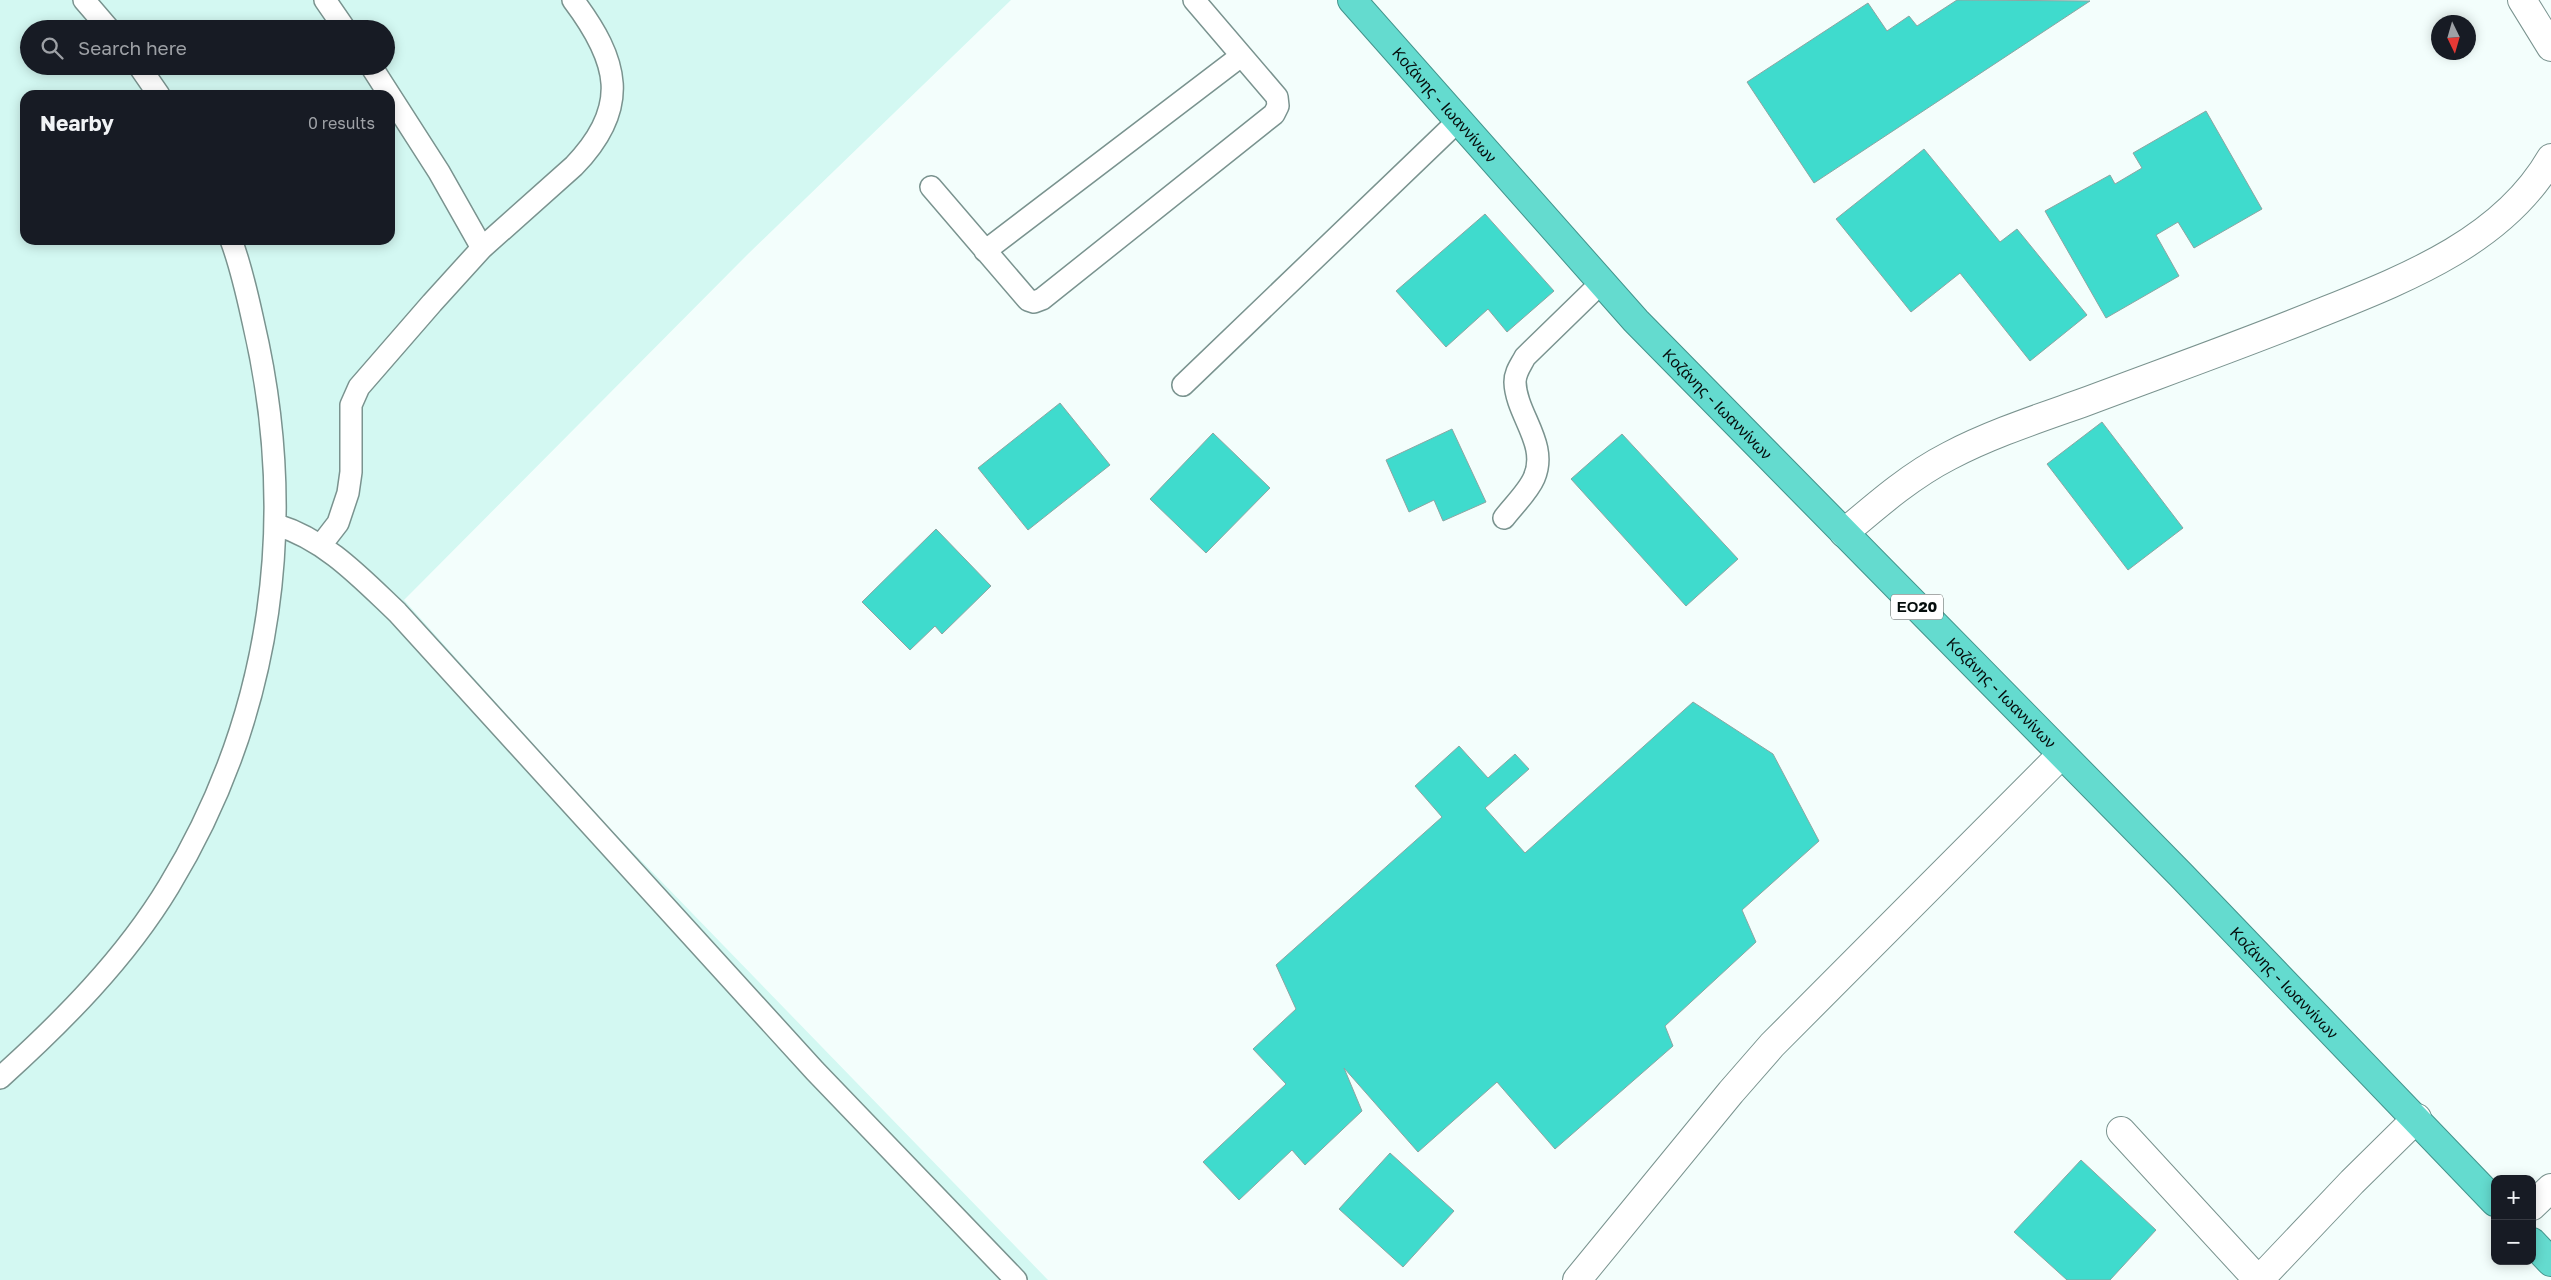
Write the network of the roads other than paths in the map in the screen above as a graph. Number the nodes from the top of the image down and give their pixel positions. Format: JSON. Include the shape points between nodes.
{"nodes":[{"id":1,"x":84,"y":0,"type":"edge"},
{"id":2,"x":325,"y":0,"type":"edge"},
{"id":3,"x":573,"y":0,"type":"edge"},
{"id":4,"x":1194,"y":0,"type":"edge"},
{"id":5,"x":1352,"y":0,"type":"edge"},
{"id":6,"x":2522,"y":0,"type":"edge"},
{"id":7,"x":101,"y":20,"type":"edge"},
{"id":8,"x":339,"y":20,"type":"edge"},
{"id":9,"x":2551,"y":47,"type":"edge"},
{"id":10,"x":1242,"y":56,"type":"junction"},
{"id":11,"x":145,"y":75,"type":"edge"},
{"id":12,"x":377,"y":75,"type":"edge"},
{"id":13,"x":156,"y":90,"type":"edge"},
{"id":14,"x":386,"y":90,"type":"edge"},
{"id":15,"x":395,"y":103,"type":"edge"},
{"id":16,"x":1458,"y":120,"type":"junction"},
{"id":17,"x":2551,"y":158,"type":"edge"},
{"id":18,"x":931,"y":187,"type":"dead end"},
{"id":19,"x":233,"y":245,"type":"edge"},
{"id":20,"x":482,"y":248,"type":"junction"},
{"id":21,"x":985,"y":251,"type":"junction"},
{"id":22,"x":1601,"y":283,"type":"junction"},
{"id":23,"x":1184,"y":385,"type":"dead end"},
{"id":24,"x":1504,"y":518,"type":"dead end"},
{"id":25,"x":276,"y":525,"type":"junction"},
{"id":26,"x":1844,"y":533,"type":"junction"},
{"id":27,"x":321,"y":545,"type":"junction"},
{"id":28,"x":2061,"y":755,"type":"junction"},
{"id":29,"x":0,"y":1078,"type":"edge"},
{"id":30,"x":2417,"y":1118,"type":"junction"},
{"id":31,"x":2121,"y":1131,"type":"dead end"},
{"id":32,"x":2551,"y":1188,"type":"edge"},
{"id":33,"x":2491,"y":1198,"type":"edge"},
{"id":34,"x":2536,"y":1202,"type":"edge"},
{"id":35,"x":2536,"y":1246,"type":"edge"},
{"id":36,"x":2551,"y":1262,"type":"edge"},
{"id":37,"x":1016,"y":1280,"type":"edge"},
{"id":38,"x":1577,"y":1280,"type":"edge"},
{"id":39,"x":2258,"y":1280,"type":"edge"}],
"edges":[{"from":1,"to":7,"type":"lane"},
{"from":2,"to":8,"type":"lane"},
{"from":3,"to":20,"type":"lane","via":[[592,25],[611,67],[612,96],[605,126],[574,166]]},
{"from":4,"to":10,"type":"lane"},
{"from":5,"to":16,"type":"highway","name":"Κοζάνης - Ιωαννίνων","number":"ΕΟ20"},
{"from":6,"to":9,"type":"street"},
{"from":10,"to":21,"type":"lane"},
{"from":10,"to":21,"type":"lane","via":[[1277,97],[1278,106],[1274,114],[1042,299],[1028,300]]},
{"from":11,"to":13,"type":"lane"},
{"from":12,"to":14,"type":"lane"},
{"from":15,"to":20,"type":"lane"},
{"from":16,"to":22,"type":"highway","name":"Κοζάνης - Ιωαννίνων","number":"ΕΟ20"},
{"from":16,"to":23,"type":"lane"},
{"from":17,"to":26,"type":"street","via":[[2539,178],[2504,215],[2442,258],[2290,326],[1980,442],[1925,470],[1887,496]]},
{"from":18,"to":21,"type":"lane"},
{"from":19,"to":25,"type":"lane","via":[[261,356],[271,418]]},
{"from":20,"to":27,"type":"lane","via":[[354,395],[350,419],[348,493],[338,523]]},
{"from":22,"to":24,"type":"lane","via":[[1525,357],[1517,371],[1515,382],[1520,404],[1536,440],[1537,461],[1534,478]]},
{"from":22,"to":26,"type":"highway","name":"Κοζάνης - Ιωαννίνων","number":"ΕΟ20"},
{"from":25,"to":27,"type":"lane"},
{"from":25,"to":29,"type":"lane","via":[[271,596],[246,713],[200,830],[167,888],[77,1005]]},
{"from":26,"to":28,"type":"highway","name":"Κοζάνης - Ιωαννίνων","number":"ΕΟ20"},
{"from":27,"to":37,"type":"lane","via":[[398,612],[815,1071]]},
{"from":28,"to":30,"type":"highway","name":"Κοζάνης - Ιωαννίνων","number":"ΕΟ20"},
{"from":28,"to":38,"type":"street","via":[[1772,1045]]},
{"from":30,"to":33,"type":"highway","name":"Κοζάνης - Ιωαννίνων","number":"ΕΟ20"},
{"from":30,"to":39,"type":"street"},
{"from":31,"to":39,"type":"street"},
{"from":32,"to":34,"type":"street"},
{"from":35,"to":36,"type":"highway"}]}
